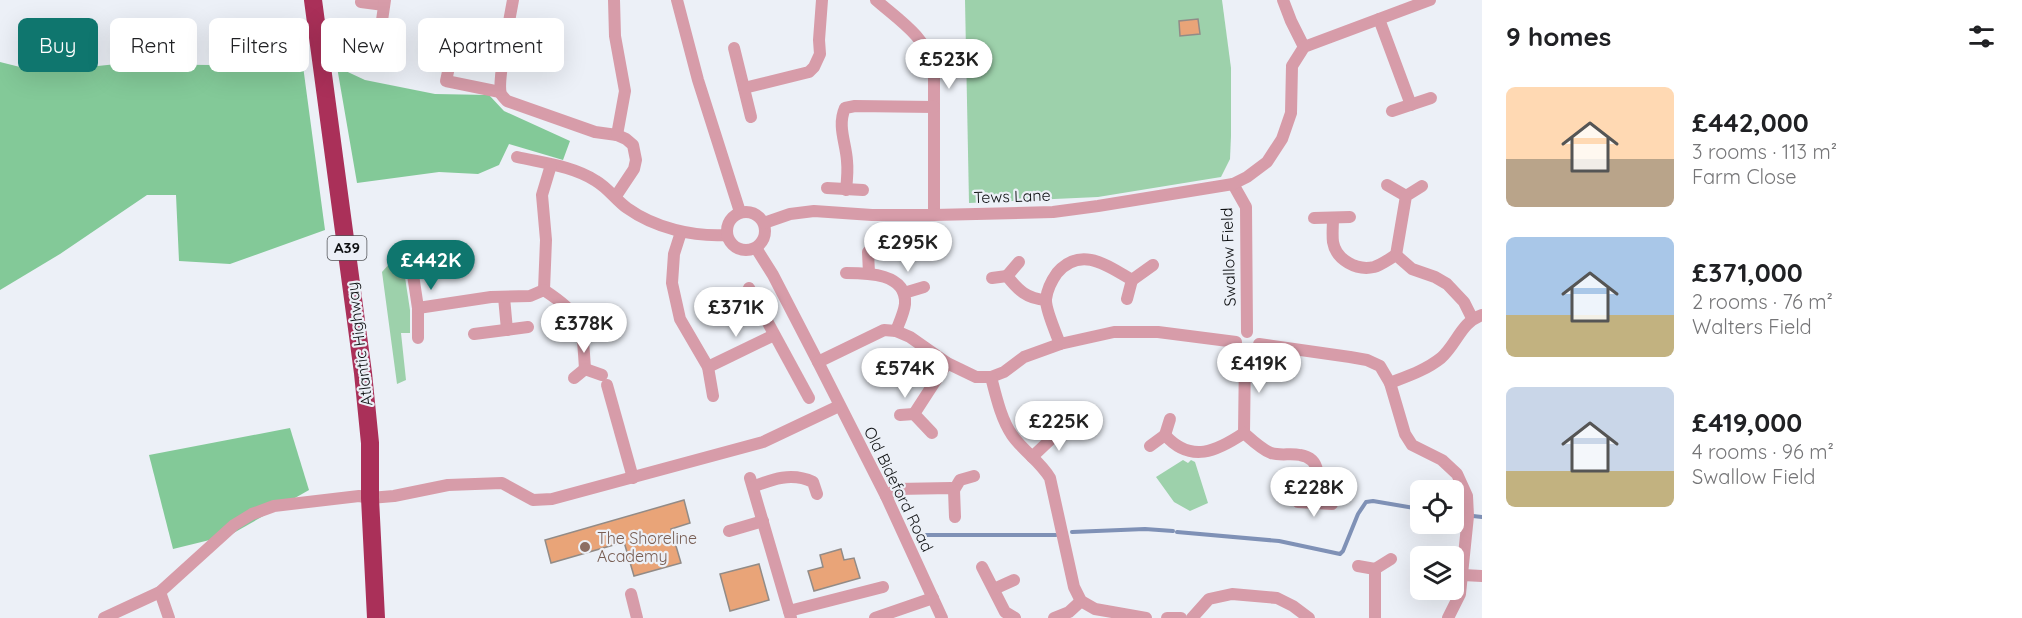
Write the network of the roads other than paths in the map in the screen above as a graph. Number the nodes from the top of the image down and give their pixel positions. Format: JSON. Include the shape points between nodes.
{"nodes":[{"id":1,"x":313,"y":0,"type":"edge"},
{"id":2,"x":513,"y":0,"type":"edge"},
{"id":3,"x":614,"y":0,"type":"edge"},
{"id":4,"x":677,"y":0,"type":"edge"},
{"id":5,"x":822,"y":0,"type":"edge"},
{"id":6,"x":876,"y":0,"type":"edge"},
{"id":7,"x":1283,"y":0,"type":"edge"},
{"id":8,"x":1423,"y":1,"type":"edge"},
{"id":9,"x":361,"y":2,"type":"dead end"},
{"id":10,"x":385,"y":3,"type":"edge"},
{"id":11,"x":382,"y":18,"type":"edge"},
{"id":12,"x":1380,"y":19,"type":"junction"},
{"id":13,"x":1304,"y":47,"type":"junction"},
{"id":14,"x":734,"y":48,"type":"dead end"},
{"id":15,"x":448,"y":72,"type":"edge"},
{"id":16,"x":744,"y":88,"type":"junction"},
{"id":17,"x":501,"y":92,"type":"junction"},
{"id":18,"x":1431,"y":98,"type":"dead end"},
{"id":19,"x":1411,"y":105,"type":"junction"},
{"id":20,"x":934,"y":107,"type":"junction"},
{"id":21,"x":1392,"y":111,"type":"dead end"},
{"id":22,"x":751,"y":117,"type":"dead end"},
{"id":23,"x":617,"y":135,"type":"junction"},
{"id":24,"x":517,"y":157,"type":"dead end"},
{"id":25,"x":551,"y":165,"type":"junction"},
{"id":26,"x":1233,"y":184,"type":"junction"},
{"id":27,"x":1387,"y":185,"type":"dead end"},
{"id":28,"x":1422,"y":186,"type":"dead end"},
{"id":29,"x":827,"y":188,"type":"dead end"},
{"id":30,"x":846,"y":190,"type":"junction"},
{"id":31,"x":863,"y":190,"type":"dead end"},
{"id":32,"x":616,"y":196,"type":"junction"},
{"id":33,"x":1406,"y":196,"type":"junction"},
{"id":34,"x":740,"y":212,"type":"junction"},
{"id":35,"x":934,"y":215,"type":"junction"},
{"id":36,"x":1350,"y":217,"type":"dead end"},
{"id":37,"x":1314,"y":218,"type":"dead end"},
{"id":38,"x":1334,"y":218,"type":"junction"},
{"id":39,"x":765,"y":223,"type":"junction"},
{"id":40,"x":681,"y":232,"type":"junction"},
{"id":41,"x":727,"y":235,"type":"junction"},
{"id":42,"x":409,"y":248,"type":"dead end"},
{"id":43,"x":756,"y":248,"type":"junction"},
{"id":44,"x":868,"y":252,"type":"dead end"},
{"id":45,"x":1395,"y":255,"type":"junction"},
{"id":46,"x":1019,"y":262,"type":"dead end"},
{"id":47,"x":1153,"y":265,"type":"dead end"},
{"id":48,"x":846,"y":273,"type":"dead end"},
{"id":49,"x":869,"y":273,"type":"junction"},
{"id":50,"x":1007,"y":276,"type":"junction"},
{"id":51,"x":992,"y":278,"type":"dead end"},
{"id":52,"x":1132,"y":280,"type":"junction"},
{"id":53,"x":924,"y":286,"type":"dead end"},
{"id":54,"x":750,"y":288,"type":"dead end"},
{"id":55,"x":544,"y":290,"type":"junction"},
{"id":56,"x":904,"y":293,"type":"junction"},
{"id":57,"x":504,"y":297,"type":"junction"},
{"id":58,"x":1128,"y":299,"type":"dead end"},
{"id":59,"x":1046,"y":300,"type":"junction"},
{"id":60,"x":418,"y":308,"type":"junction"},
{"id":61,"x":1477,"y":317,"type":"edge"},
{"id":62,"x":528,"y":327,"type":"dead end"},
{"id":63,"x":507,"y":330,"type":"junction"},
{"id":64,"x":896,"y":331,"type":"junction"},
{"id":65,"x":1247,"y":332,"type":"junction"},
{"id":66,"x":474,"y":334,"type":"dead end"},
{"id":67,"x":774,"y":335,"type":"junction"},
{"id":68,"x":418,"y":338,"type":"dead end"},
{"id":69,"x":1236,"y":342,"type":"junction"},
{"id":70,"x":1060,"y":344,"type":"junction"},
{"id":71,"x":1259,"y":344,"type":"junction"},
{"id":72,"x":1245,"y":354,"type":"junction"},
{"id":73,"x":818,"y":362,"type":"junction"},
{"id":74,"x":947,"y":363,"type":"junction"},
{"id":75,"x":708,"y":368,"type":"junction"},
{"id":76,"x":585,"y":369,"type":"junction"},
{"id":77,"x":991,"y":377,"type":"junction"},
{"id":78,"x":574,"y":378,"type":"dead end"},
{"id":79,"x":1390,"y":383,"type":"junction"},
{"id":80,"x":713,"y":396,"type":"dead end"},
{"id":81,"x":809,"y":398,"type":"dead end"},
{"id":82,"x":839,"y":405,"type":"junction"},
{"id":83,"x":621,"y":408,"type":"dead end"},
{"id":84,"x":1060,"y":409,"type":"dead end"},
{"id":85,"x":914,"y":414,"type":"junction"},
{"id":86,"x":900,"y":415,"type":"dead end"},
{"id":87,"x":1170,"y":419,"type":"dead end"},
{"id":88,"x":1066,"y":424,"type":"junction"},
{"id":89,"x":1082,"y":429,"type":"dead end"},
{"id":90,"x":932,"y":433,"type":"dead end"},
{"id":91,"x":1244,"y":433,"type":"junction"},
{"id":92,"x":1165,"y":435,"type":"junction"},
{"id":93,"x":1150,"y":446,"type":"dead end"},
{"id":94,"x":1032,"y":457,"type":"junction"},
{"id":95,"x":974,"y":476,"type":"dead end"},
{"id":96,"x":637,"y":477,"type":"junction"},
{"id":97,"x":954,"y":490,"type":"junction"},
{"id":98,"x":817,"y":494,"type":"dead end"},
{"id":99,"x":886,"y":496,"type":"junction"},
{"id":100,"x":370,"y":498,"type":"junction"},
{"id":101,"x":1298,"y":502,"type":"dead end"},
{"id":102,"x":1314,"y":503,"type":"junction"},
{"id":103,"x":1332,"y":504,"type":"dead end"},
{"id":104,"x":955,"y":516,"type":"dead end"},
{"id":105,"x":763,"y":521,"type":"junction"},
{"id":106,"x":729,"y":531,"type":"dead end"},
{"id":107,"x":1391,"y":559,"type":"dead end"},
{"id":108,"x":1464,"y":563,"type":"edge"},
{"id":109,"x":1358,"y":566,"type":"dead end"},
{"id":110,"x":982,"y":567,"type":"dead end"},
{"id":111,"x":1375,"y":569,"type":"junction"},
{"id":112,"x":1464,"y":575,"type":"edge"},
{"id":113,"x":1482,"y":576,"type":"edge"},
{"id":114,"x":1014,"y":580,"type":"dead end"},
{"id":115,"x":883,"y":588,"type":"dead end"},
{"id":116,"x":994,"y":589,"type":"junction"},
{"id":117,"x":160,"y":592,"type":"junction"},
{"id":118,"x":632,"y":594,"type":"dead end"},
{"id":119,"x":933,"y":598,"type":"junction"},
{"id":120,"x":1457,"y":600,"type":"edge"},
{"id":121,"x":1081,"y":601,"type":"junction"},
{"id":122,"x":790,"y":615,"type":"edge"},
{"id":123,"x":104,"y":618,"type":"edge"},
{"id":124,"x":169,"y":618,"type":"edge"},
{"id":125,"x":376,"y":618,"type":"edge"},
{"id":126,"x":637,"y":618,"type":"edge"},
{"id":127,"x":875,"y":618,"type":"edge"},
{"id":128,"x":942,"y":618,"type":"edge"},
{"id":129,"x":1015,"y":618,"type":"edge"},
{"id":130,"x":1054,"y":618,"type":"edge"},
{"id":131,"x":1146,"y":618,"type":"edge"},
{"id":132,"x":1167,"y":618,"type":"edge"},
{"id":133,"x":1181,"y":618,"type":"edge"},
{"id":134,"x":1192,"y":618,"type":"edge"},
{"id":135,"x":1309,"y":618,"type":"edge"},
{"id":136,"x":1375,"y":618,"type":"edge"},
{"id":137,"x":1448,"y":618,"type":"edge"}],
"edges":[{"from":1,"to":100,"type":"highway","name":"Atlantic Highway","number":"A39","via":[[363,373],[370,442]]},
{"from":2,"to":17,"type":"street"},
{"from":3,"to":23,"type":"street","via":[[615,36],[625,91]]},
{"from":4,"to":34,"type":"street"},
{"from":5,"to":16,"type":"street","via":[[820,54],[814,67],[809,72]]},
{"from":6,"to":20,"type":"street","via":[[926,46],[934,68]]},
{"from":7,"to":13,"type":"street"},
{"from":8,"to":12,"type":"street"},
{"from":9,"to":10,"type":"street"},
{"from":10,"to":11,"type":"street"},
{"from":12,"to":13,"type":"street"},
{"from":12,"to":19,"type":"street"},
{"from":13,"to":26,"type":"street","name":"Tews Lane","via":[[1292,66],[1291,113],[1275,151],[1256,171]]},
{"from":14,"to":16,"type":"street"},
{"from":15,"to":17,"type":"street","via":[[446,81]]},
{"from":16,"to":22,"type":"street"},
{"from":17,"to":23,"type":"street","via":[[513,103],[594,132]]},
{"from":18,"to":19,"type":"street"},
{"from":19,"to":21,"type":"street"},
{"from":20,"to":30,"type":"street","via":[[845,108],[842,137],[848,159]]},
{"from":20,"to":35,"type":"street"},
{"from":23,"to":32,"type":"street","via":[[633,145],[636,160]]},
{"from":24,"to":25,"type":"street"},
{"from":25,"to":32,"type":"street","via":[[590,178]]},
{"from":25,"to":55,"type":"street","via":[[542,195],[546,240]]},
{"from":26,"to":35,"type":"street","name":"Tews Lane","via":[[1053,212]]},
{"from":26,"to":65,"type":"street","name":"Swallow Field","via":[[1246,207]]},
{"from":27,"to":33,"type":"street"},
{"from":28,"to":33,"type":"street"},
{"from":29,"to":30,"type":"street"},
{"from":30,"to":31,"type":"street"},
{"from":32,"to":40,"type":"street","via":[[640,216]]},
{"from":33,"to":45,"type":"street"},
{"from":34,"to":39,"type":"street","via":[[756,214]]},
{"from":34,"to":41,"type":"street","via":[[730,220]]},
{"from":35,"to":39,"type":"street","name":"Tews Lane","via":[[814,211]]},
{"from":36,"to":38,"type":"street"},
{"from":37,"to":38,"type":"street"},
{"from":38,"to":45,"type":"street","via":[[1334,244],[1340,257],[1351,264],[1375,267]]},
{"from":39,"to":43,"type":"street","via":[[765,238]]},
{"from":40,"to":41,"type":"street"},
{"from":40,"to":75,"type":"street","via":[[674,254],[672,283],[685,331]]},
{"from":41,"to":43,"type":"street","via":[[742,250]]},
{"from":42,"to":60,"type":"street"},
{"from":43,"to":73,"type":"street","name":"Old Bideford Road"},
{"from":44,"to":49,"type":"street"},
{"from":45,"to":61,"type":"street","via":[[1412,269],[1447,284]]},
{"from":46,"to":50,"type":"street"},
{"from":47,"to":52,"type":"street"},
{"from":48,"to":49,"type":"street"},
{"from":49,"to":56,"type":"street","via":[[896,281]]},
{"from":50,"to":51,"type":"street"},
{"from":50,"to":59,"type":"street","via":[[1032,299]]},
{"from":52,"to":58,"type":"street"},
{"from":52,"to":59,"type":"street","via":[[1101,262],[1084,258],[1060,270]]},
{"from":53,"to":56,"type":"street"},
{"from":54,"to":67,"type":"street"},
{"from":55,"to":57,"type":"street","via":[[530,296]]},
{"from":55,"to":76,"type":"street","via":[[567,306],[578,322]]},
{"from":56,"to":64,"type":"street","via":[[905,304]]},
{"from":57,"to":60,"type":"street"},
{"from":57,"to":63,"type":"street"},
{"from":59,"to":70,"type":"street"},
{"from":60,"to":68,"type":"street"},
{"from":61,"to":79,"type":"street","via":[[1442,358]]},
{"from":62,"to":63,"type":"street"},
{"from":63,"to":66,"type":"street"},
{"from":64,"to":73,"type":"street","via":[[884,330]]},
{"from":64,"to":74,"type":"street"},
{"from":65,"to":69,"type":"street","via":[[1241,333]]},
{"from":65,"to":71,"type":"street","via":[[1256,336]]},
{"from":67,"to":75,"type":"street"},
{"from":67,"to":81,"type":"street"},
{"from":69,"to":70,"type":"street","via":[[1169,333],[1114,332]]},
{"from":69,"to":72,"type":"street","via":[[1237,349]]},
{"from":70,"to":77,"type":"street","via":[[1024,357]]},
{"from":71,"to":72,"type":"street","via":[[1255,352]]},
{"from":71,"to":79,"type":"street","via":[[1367,360],[1380,366]]},
{"from":72,"to":91,"type":"street"},
{"from":73,"to":82,"type":"street","name":"Old Bideford Road"},
{"from":74,"to":77,"type":"street","via":[[976,377]]},
{"from":74,"to":85,"type":"street"},
{"from":75,"to":80,"type":"street"},
{"from":76,"to":78,"type":"street"},
{"from":76,"to":96,"type":"street","via":[[605,380]]},
{"from":77,"to":94,"type":"street","via":[[1011,433]]},
{"from":79,"to":108,"type":"street","via":[[1412,445],[1451,467],[1467,496]]},
{"from":82,"to":96,"type":"street","via":[[763,442]]},
{"from":82,"to":99,"type":"street","name":"Old Bideford Road"},
{"from":83,"to":96,"type":"street"},
{"from":84,"to":88,"type":"street"},
{"from":85,"to":86,"type":"street"},
{"from":85,"to":90,"type":"street"},
{"from":87,"to":92,"type":"street"},
{"from":88,"to":89,"type":"street"},
{"from":88,"to":94,"type":"street"},
{"from":91,"to":92,"type":"street","via":[[1216,450],[1203,452],[1180,448]]},
{"from":91,"to":102,"type":"street","via":[[1271,453],[1310,458],[1317,466],[1318,476]]},
{"from":92,"to":93,"type":"street"},
{"from":94,"to":121,"type":"street","via":[[1050,477],[1074,587]]},
{"from":95,"to":97,"type":"street","via":[[960,480]]},
{"from":96,"to":100,"type":"street","via":[[552,499],[533,500],[502,483],[448,485]]},
{"from":97,"to":99,"type":"street","via":[[897,489]]},
{"from":97,"to":104,"type":"street"},
{"from":98,"to":105,"type":"street","via":[[813,482],[796,477],[751,483]]},
{"from":99,"to":119,"type":"street","name":"Old Bideford Road"},
{"from":100,"to":117,"type":"street","via":[[302,502],[252,514],[226,531]]},
{"from":100,"to":125,"type":"highway","name":"Atlantic Highway","number":"A39"},
{"from":101,"to":102,"type":"street"},
{"from":102,"to":103,"type":"street"},
{"from":105,"to":106,"type":"street"},
{"from":105,"to":122,"type":"street"},
{"from":107,"to":111,"type":"street"},
{"from":109,"to":111,"type":"street"},
{"from":110,"to":116,"type":"street"},
{"from":111,"to":136,"type":"street"},
{"from":112,"to":113,"type":"street"},
{"from":114,"to":116,"type":"street"},
{"from":115,"to":122,"type":"street"},
{"from":116,"to":129,"type":"street","via":[[1005,612]]},
{"from":117,"to":123,"type":"street"},
{"from":117,"to":124,"type":"street"},
{"from":118,"to":126,"type":"street"},
{"from":119,"to":127,"type":"street"},
{"from":119,"to":128,"type":"street","name":"Old Bideford Road"},
{"from":120,"to":137,"type":"street"},
{"from":121,"to":130,"type":"street"},
{"from":121,"to":131,"type":"street","via":[[1095,609]]},
{"from":132,"to":133,"type":"street"},
{"from":134,"to":135,"type":"street","via":[[1209,599],[1232,594],[1277,598]]}]}
